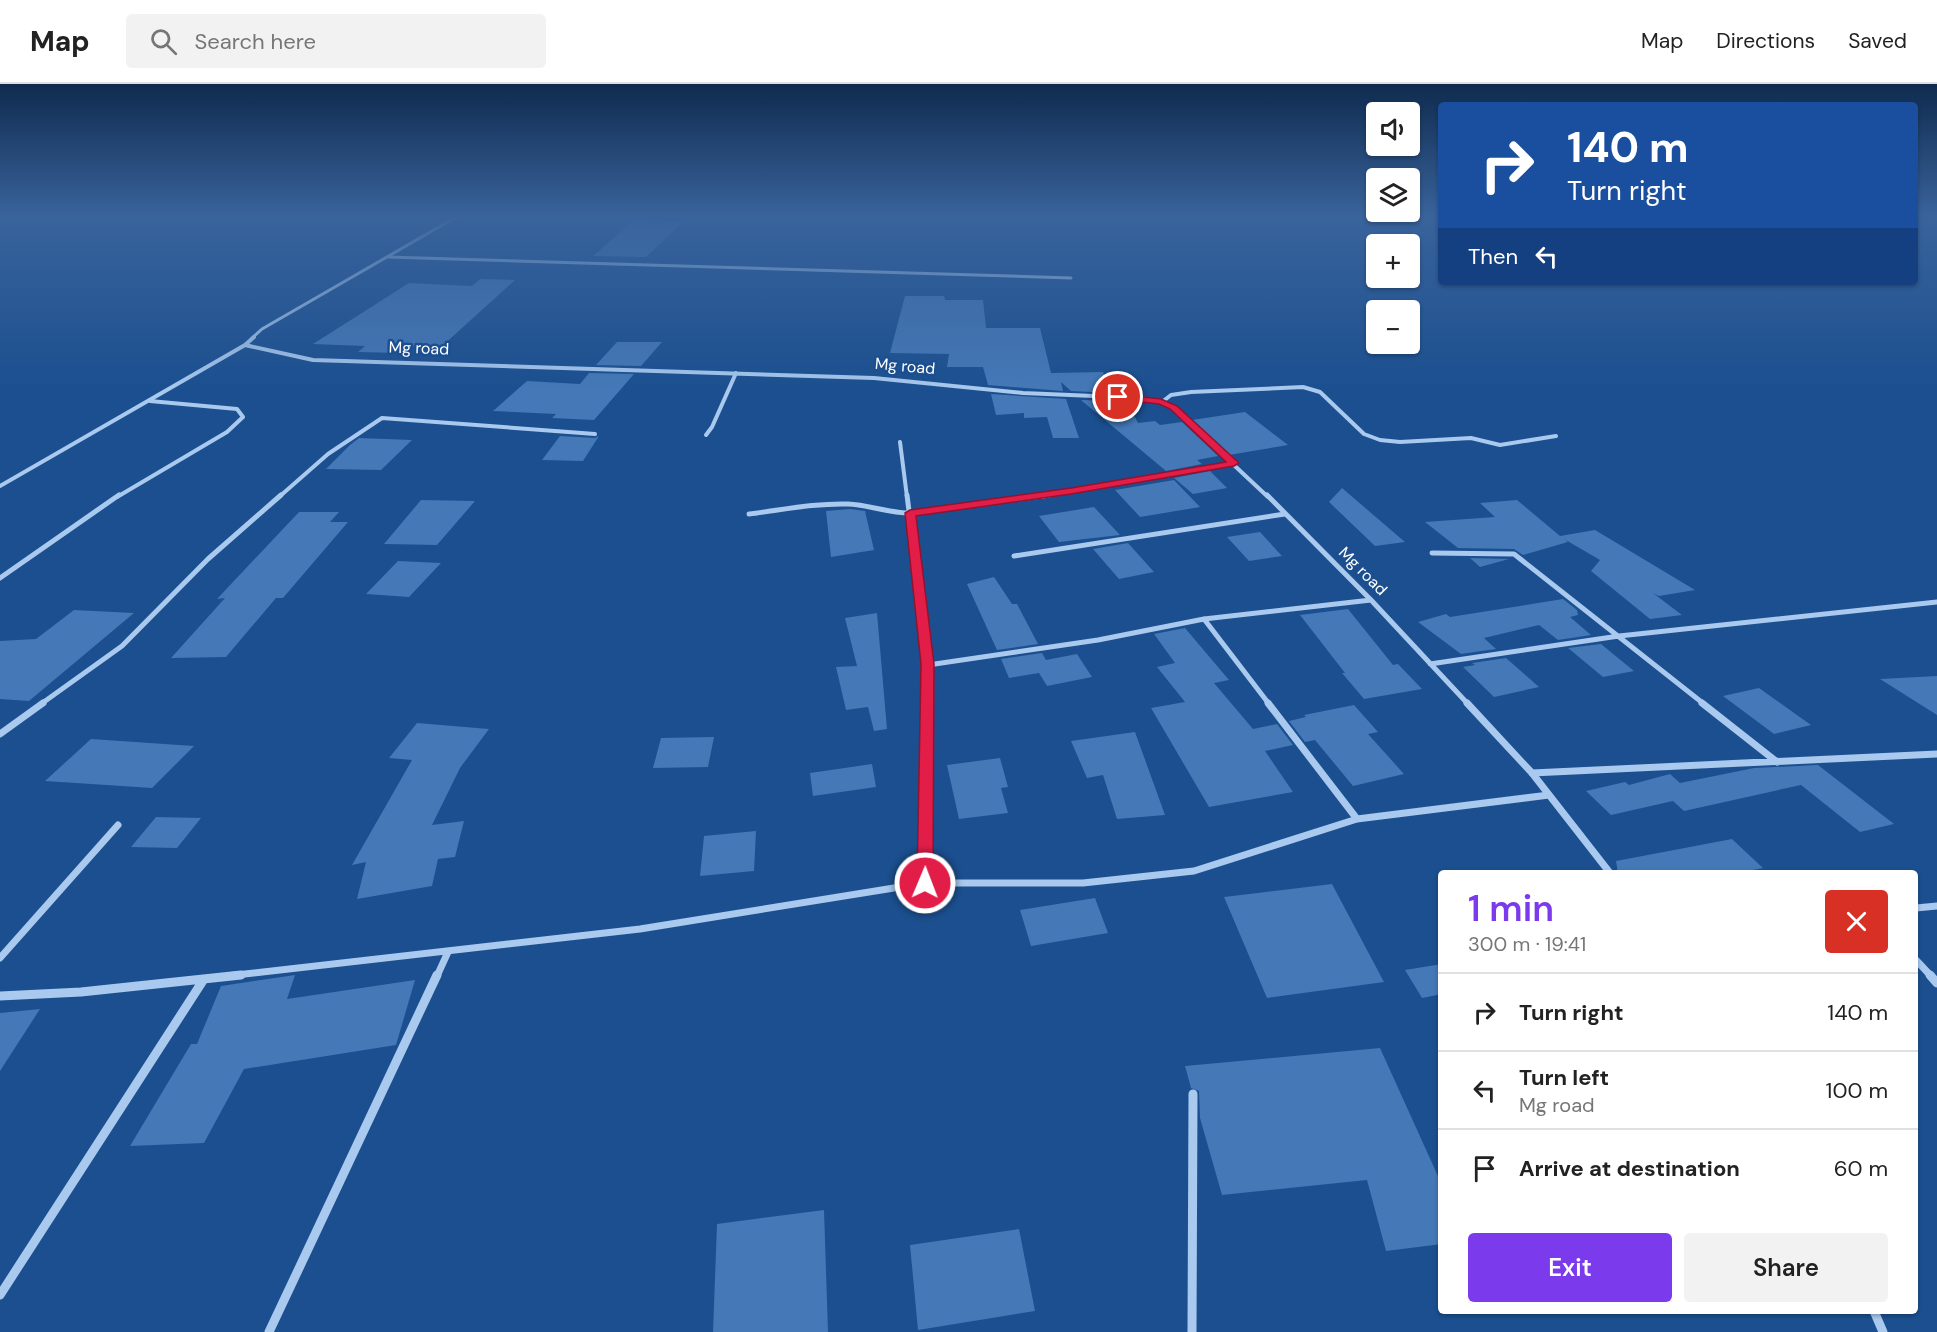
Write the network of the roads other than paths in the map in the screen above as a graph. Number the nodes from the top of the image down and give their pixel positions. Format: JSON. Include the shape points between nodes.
{"nodes":[{"id":1,"x":357,"y":274,"type":"edge"},
{"id":2,"x":949,"y":274,"type":"edge"},
{"id":3,"x":1071,"y":278,"type":"dead end"},
{"id":4,"x":245,"y":345,"type":"junction"},
{"id":5,"x":736,"y":373,"type":"junction"},
{"id":6,"x":150,"y":401,"type":"junction"},
{"id":7,"x":1161,"y":402,"type":"junction"},
{"id":8,"x":595,"y":434,"type":"dead end"},
{"id":9,"x":706,"y":435,"type":"dead end"},
{"id":10,"x":1556,"y":436,"type":"dead end"},
{"id":11,"x":900,"y":442,"type":"dead end"},
{"id":12,"x":1234,"y":463,"type":"junction"},
{"id":13,"x":0,"y":486,"type":"edge"},
{"id":14,"x":910,"y":513,"type":"junction"},
{"id":15,"x":750,"y":514,"type":"dead end"},
{"id":16,"x":1285,"y":514,"type":"junction"},
{"id":17,"x":1432,"y":552,"type":"dead end"},
{"id":18,"x":1014,"y":556,"type":"dead end"},
{"id":19,"x":0,"y":578,"type":"edge"},
{"id":20,"x":1371,"y":600,"type":"junction"},
{"id":21,"x":1937,"y":602,"type":"edge"},
{"id":22,"x":1203,"y":619,"type":"junction"},
{"id":23,"x":1619,"y":636,"type":"junction"},
{"id":24,"x":928,"y":664,"type":"junction"},
{"id":25,"x":1430,"y":664,"type":"junction"},
{"id":26,"x":0,"y":734,"type":"edge"},
{"id":27,"x":1937,"y":754,"type":"edge"},
{"id":28,"x":1777,"y":762,"type":"junction"},
{"id":29,"x":1532,"y":773,"type":"junction"},
{"id":30,"x":1549,"y":795,"type":"junction"},
{"id":31,"x":1357,"y":819,"type":"junction"},
{"id":32,"x":118,"y":825,"type":"dead end"},
{"id":33,"x":1608,"y":870,"type":"edge"},
{"id":34,"x":925,"y":883,"type":"junction"},
{"id":35,"x":1937,"y":906,"type":"edge"},
{"id":36,"x":1918,"y":908,"type":"edge"},
{"id":37,"x":448,"y":952,"type":"junction"},
{"id":38,"x":0,"y":958,"type":"edge"},
{"id":39,"x":1918,"y":962,"type":"edge"},
{"id":40,"x":204,"y":979,"type":"junction"},
{"id":41,"x":1937,"y":983,"type":"edge"},
{"id":42,"x":0,"y":996,"type":"edge"},
{"id":43,"x":1192,"y":1095,"type":"dead end"},
{"id":44,"x":0,"y":1294,"type":"edge"},
{"id":45,"x":1875,"y":1314,"type":"edge"},
{"id":46,"x":269,"y":1332,"type":"edge"},
{"id":47,"x":1192,"y":1332,"type":"edge"},
{"id":48,"x":1883,"y":1332,"type":"edge"}],
"edges":[{"from":1,"to":4,"type":"street","via":[[262,330]]},
{"from":2,"to":3,"type":"street"},
{"from":4,"to":5,"type":"street","name":"Mg road","via":[[313,360]]},
{"from":4,"to":6,"type":"street"},
{"from":5,"to":7,"type":"street","name":"Mg road","via":[[874,378]]},
{"from":5,"to":9,"type":"street"},
{"from":6,"to":13,"type":"street"},
{"from":6,"to":19,"type":"street","via":[[237,409],[243,417],[228,432],[134,484]]},
{"from":7,"to":10,"type":"street","via":[[1171,395],[1191,392],[1304,387],[1320,392],[1364,434],[1380,441],[1471,438],[1500,446]]},
{"from":7,"to":12,"type":"street","name":"Mg road","via":[[1173,408]]},
{"from":8,"to":26,"type":"street","via":[[382,418],[328,454],[208,559],[122,646]]},
{"from":11,"to":14,"type":"street"},
{"from":12,"to":14,"type":"street"},
{"from":12,"to":16,"type":"street","name":"Mg road"},
{"from":14,"to":15,"type":"street","via":[[859,505]]},
{"from":14,"to":24,"type":"street"},
{"from":16,"to":18,"type":"street"},
{"from":16,"to":20,"type":"street","name":"Mg road"},
{"from":17,"to":23,"type":"street","via":[[1514,554]]},
{"from":20,"to":22,"type":"street"},
{"from":20,"to":25,"type":"street","name":"Mg road"},
{"from":21,"to":23,"type":"street"},
{"from":22,"to":24,"type":"street","via":[[1098,640]]},
{"from":22,"to":31,"type":"street"},
{"from":23,"to":25,"type":"street"},
{"from":23,"to":28,"type":"street"},
{"from":24,"to":34,"type":"street"},
{"from":25,"to":29,"type":"street","name":"Mg road"},
{"from":27,"to":28,"type":"street"},
{"from":28,"to":29,"type":"street"},
{"from":29,"to":30,"type":"street","name":"Mg road"},
{"from":30,"to":31,"type":"street"},
{"from":30,"to":33,"type":"street","name":"Mg road"},
{"from":31,"to":34,"type":"street","via":[[1194,871],[1083,883]]},
{"from":32,"to":38,"type":"street"},
{"from":34,"to":37,"type":"street","via":[[640,929]]},
{"from":35,"to":36,"type":"street"},
{"from":37,"to":40,"type":"street"},
{"from":37,"to":46,"type":"street"},
{"from":39,"to":41,"type":"street"},
{"from":40,"to":42,"type":"street"},
{"from":40,"to":44,"type":"street"},
{"from":43,"to":47,"type":"street"},
{"from":45,"to":48,"type":"street"}]}
